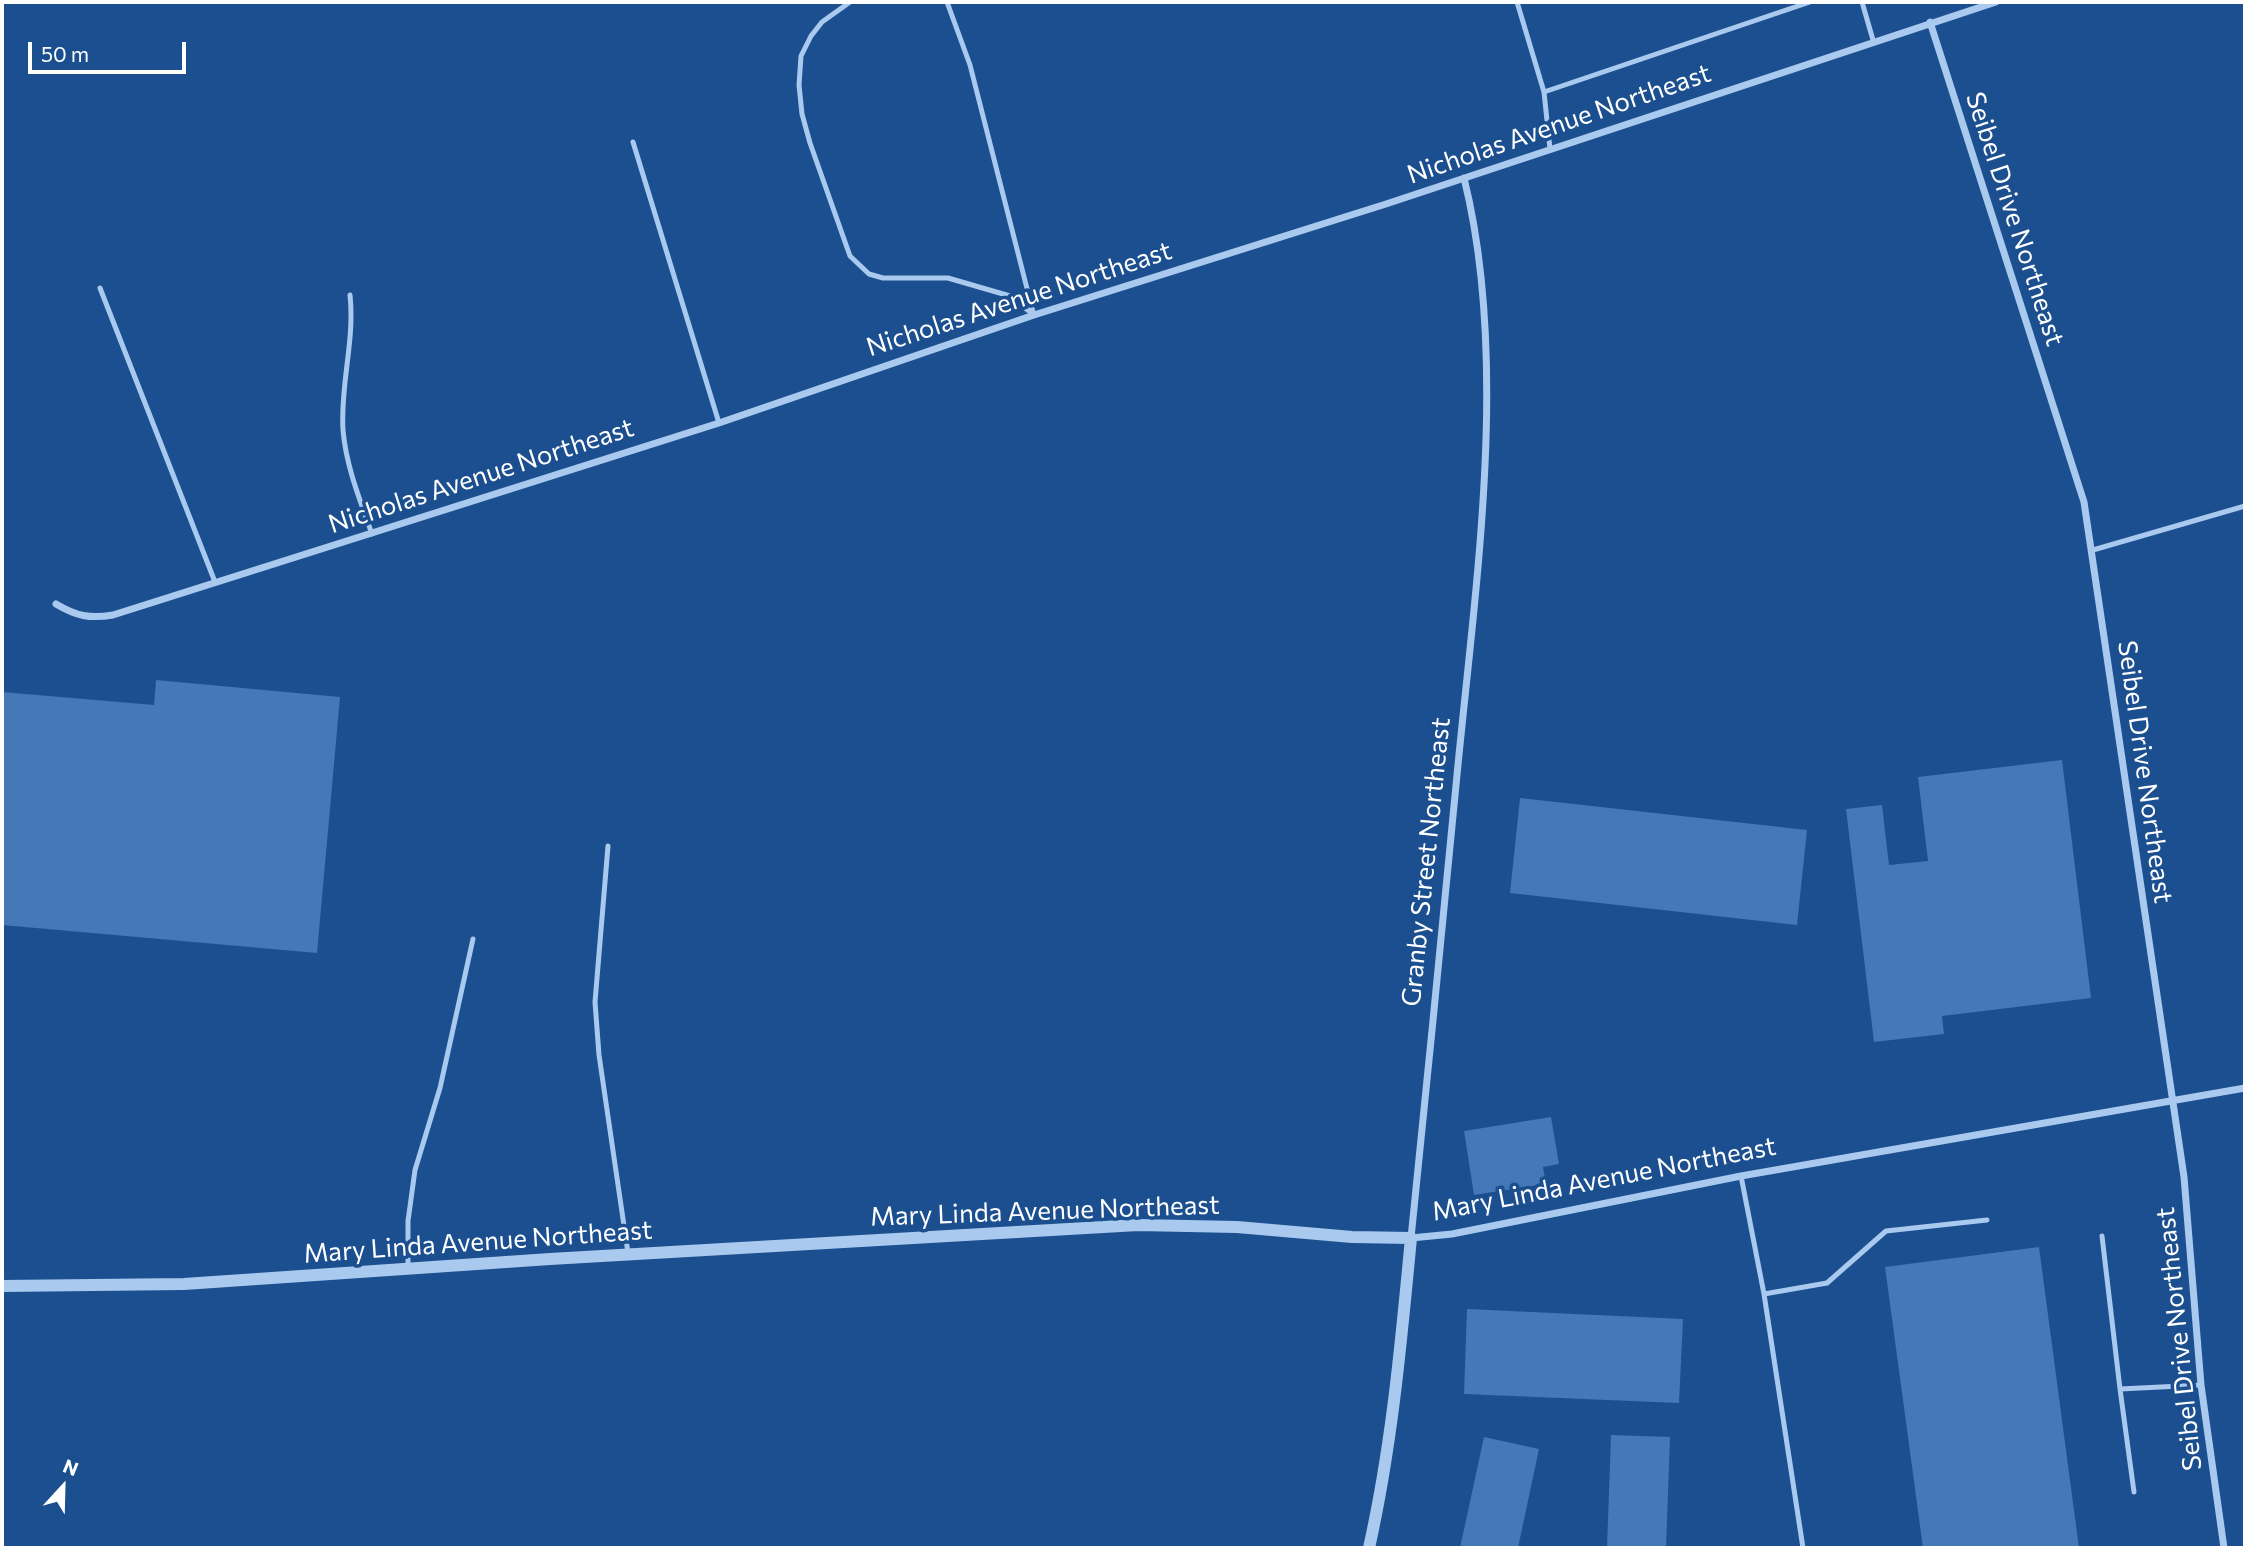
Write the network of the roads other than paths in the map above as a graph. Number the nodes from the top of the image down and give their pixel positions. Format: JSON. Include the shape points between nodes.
{"nodes":[{"id":1,"x":850,"y":2,"type":"edge"},
{"id":2,"x":947,"y":2,"type":"edge"},
{"id":3,"x":1517,"y":2,"type":"edge"},
{"id":4,"x":1810,"y":2,"type":"edge"},
{"id":5,"x":1862,"y":2,"type":"edge"},
{"id":6,"x":1996,"y":2,"type":"edge"},
{"id":7,"x":1788,"y":5,"type":"edge"},
{"id":8,"x":1930,"y":22,"type":"junction"},
{"id":9,"x":1873,"y":40,"type":"junction"},
{"id":10,"x":1544,"y":92,"type":"junction"},
{"id":11,"x":633,"y":142,"type":"dead end"},
{"id":12,"x":1550,"y":149,"type":"junction"},
{"id":13,"x":1464,"y":178,"type":"junction"},
{"id":14,"x":100,"y":288,"type":"dead end"},
{"id":15,"x":350,"y":295,"type":"dead end"},
{"id":16,"x":1034,"y":315,"type":"junction"},
{"id":17,"x":719,"y":423,"type":"junction"},
{"id":18,"x":2245,"y":506,"type":"edge"},
{"id":19,"x":372,"y":534,"type":"junction"},
{"id":20,"x":2093,"y":550,"type":"junction"},
{"id":21,"x":215,"y":582,"type":"junction"},
{"id":22,"x":56,"y":604,"type":"dead end"},
{"id":23,"x":608,"y":846,"type":"dead end"},
{"id":24,"x":473,"y":939,"type":"dead end"},
{"id":25,"x":2245,"y":1088,"type":"edge"},
{"id":26,"x":2172,"y":1101,"type":"junction"},
{"id":27,"x":1741,"y":1176,"type":"junction"},
{"id":28,"x":1987,"y":1220,"type":"dead end"},
{"id":29,"x":2102,"y":1236,"type":"dead end"},
{"id":30,"x":1411,"y":1238,"type":"junction"},
{"id":31,"x":628,"y":1255,"type":"junction"},
{"id":32,"x":408,"y":1268,"type":"junction"},
{"id":33,"x":2,"y":1286,"type":"edge"},
{"id":34,"x":1764,"y":1294,"type":"junction"},
{"id":35,"x":2201,"y":1385,"type":"junction"},
{"id":36,"x":2120,"y":1389,"type":"junction"},
{"id":37,"x":2134,"y":1492,"type":"dead end"},
{"id":38,"x":1369,"y":1548,"type":"edge"},
{"id":39,"x":1803,"y":1548,"type":"edge"},
{"id":40,"x":2224,"y":1548,"type":"edge"}],
"edges":[{"from":1,"to":16,"type":"lane","via":[[811,36],[802,55],[799,85],[810,143],[850,256],[869,274],[948,278],[1010,296]]},
{"from":2,"to":16,"type":"lane","via":[[970,65]]},
{"from":3,"to":10,"type":"lane"},
{"from":4,"to":7,"type":"lane"},
{"from":5,"to":9,"type":"lane"},
{"from":6,"to":8,"type":"street","name":"Nicholas Avenue Northeast"},
{"from":7,"to":10,"type":"lane"},
{"from":8,"to":9,"type":"street","name":"Nicholas Avenue Northeast"},
{"from":8,"to":20,"type":"street","name":"Seibel Drive Northeast","via":[[2070,454]]},
{"from":9,"to":12,"type":"street","name":"Nicholas Avenue Northeast"},
{"from":10,"to":12,"type":"lane"},
{"from":11,"to":17,"type":"lane"},
{"from":12,"to":13,"type":"street","name":"Nicholas Avenue Northeast"},
{"from":13,"to":16,"type":"street","name":"Nicholas Avenue Northeast"},
{"from":13,"to":30,"type":"street","name":"Granby Street Northeast","via":[[1472,211],[1484,347],[1480,543]]},
{"from":14,"to":21,"type":"lane"},
{"from":15,"to":19,"type":"lane","via":[[351,348],[343,429],[350,473]]},
{"from":16,"to":17,"type":"street","name":"Nicholas Avenue Northeast"},
{"from":17,"to":19,"type":"street","name":"Nicholas Avenue Northeast"},
{"from":18,"to":20,"type":"lane"},
{"from":19,"to":21,"type":"street","name":"Nicholas Avenue Northeast"},
{"from":20,"to":26,"type":"street","name":"Seibel Drive Northeast"},
{"from":21,"to":22,"type":"street","name":"Nicholas Avenue Northeast","via":[[95,618],[73,615]]},
{"from":23,"to":31,"type":"lane","via":[[595,1002]]},
{"from":24,"to":32,"type":"lane","via":[[440,1088],[415,1170]]},
{"from":25,"to":26,"type":"street","name":"Mary Linda Avenue Northeast"},
{"from":26,"to":27,"type":"street","name":"Mary Linda Avenue Northeast"},
{"from":26,"to":35,"type":"street","name":"Seibel Drive Northeast","via":[[2184,1177]]},
{"from":27,"to":30,"type":"street","name":"Mary Linda Avenue Northeast","via":[[1452,1234]]},
{"from":27,"to":34,"type":"lane"},
{"from":28,"to":34,"type":"lane","via":[[1886,1231],[1827,1283]]},
{"from":29,"to":36,"type":"lane"},
{"from":30,"to":31,"type":"street","name":"Mary Linda Avenue Northeast","via":[[1138,1225]]},
{"from":30,"to":38,"type":"street","name":"Granby Street Northeast","via":[[1396,1402]]},
{"from":31,"to":32,"type":"street","name":"Mary Linda Avenue Northeast"},
{"from":32,"to":33,"type":"street","name":"Mary Linda Avenue Northeast","via":[[184,1284]]},
{"from":34,"to":39,"type":"lane"},
{"from":35,"to":36,"type":"lane"},
{"from":35,"to":40,"type":"street","name":"Seibel Drive Northeast"},
{"from":36,"to":37,"type":"lane"}]}
